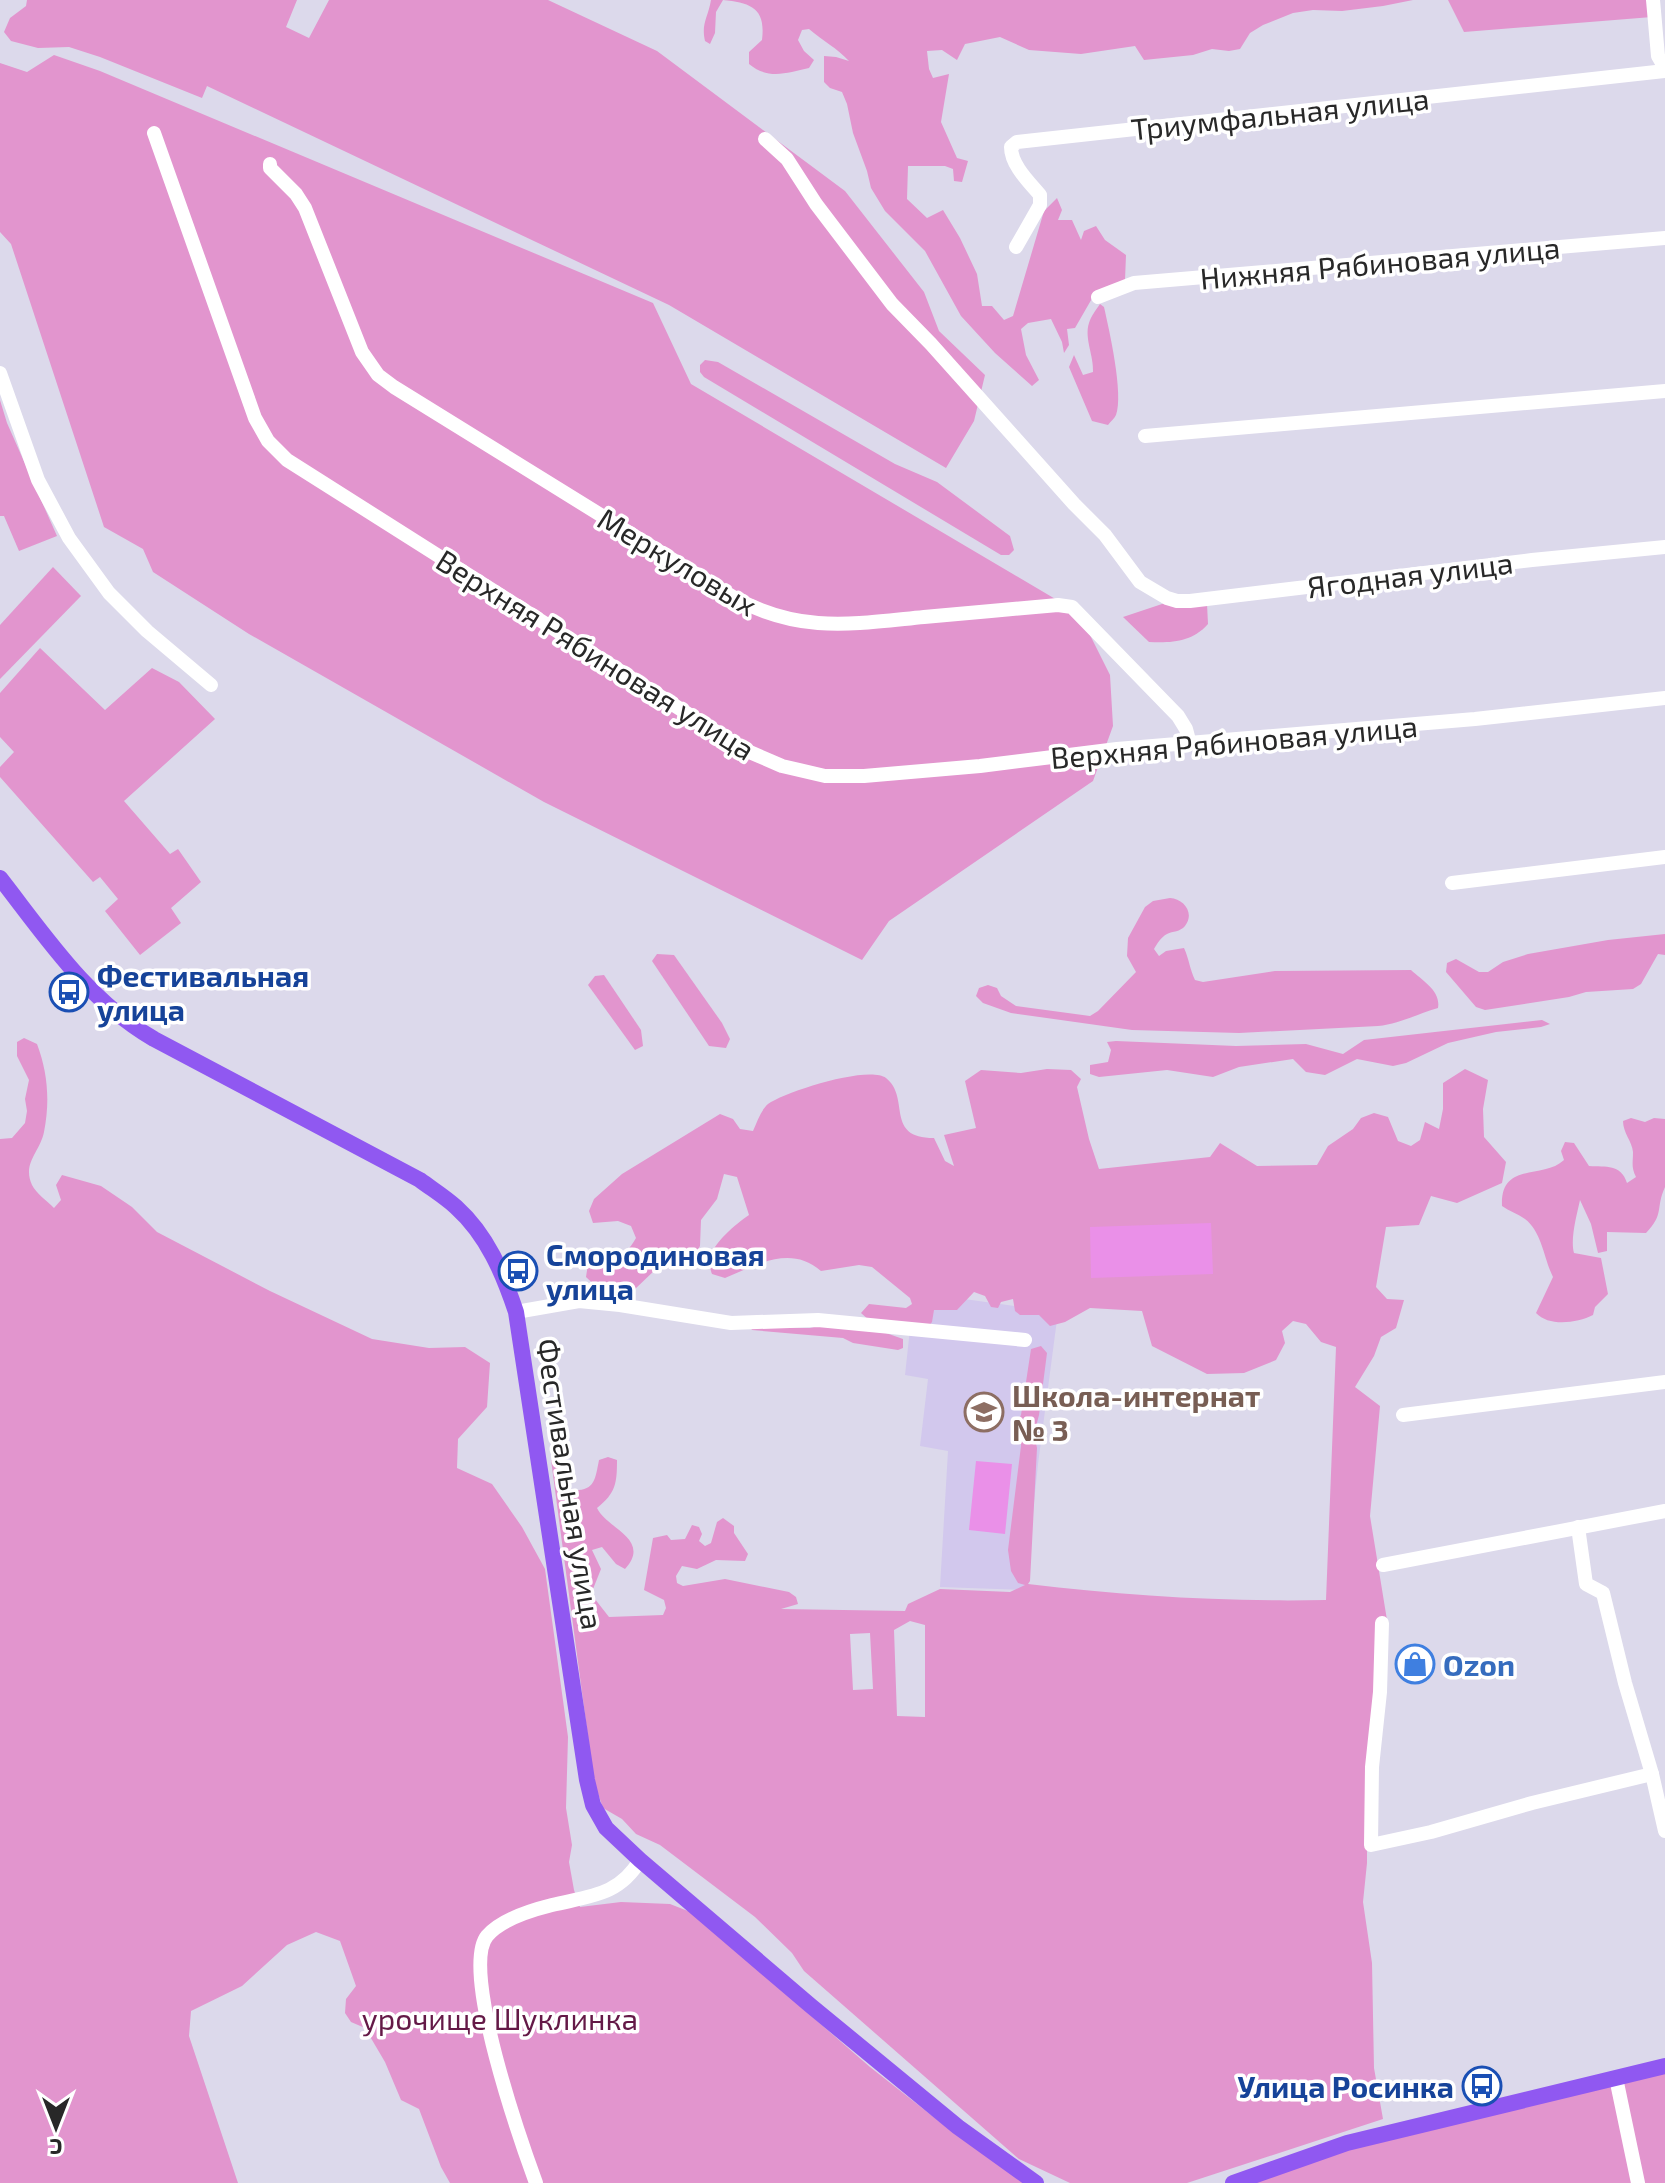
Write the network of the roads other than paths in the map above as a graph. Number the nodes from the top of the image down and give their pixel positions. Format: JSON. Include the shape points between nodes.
{"nodes":[{"id":1,"x":1653,"y":0,"type":"edge"},
{"id":2,"x":1665,"y":70,"type":"edge"},
{"id":3,"x":154,"y":133,"type":"dead end"},
{"id":4,"x":765,"y":139,"type":"dead end"},
{"id":5,"x":270,"y":164,"type":"dead end"},
{"id":6,"x":1665,"y":238,"type":"edge"},
{"id":7,"x":1016,"y":247,"type":"dead end"},
{"id":8,"x":1098,"y":297,"type":"dead end"},
{"id":9,"x":0,"y":373,"type":"edge"},
{"id":10,"x":1665,"y":391,"type":"edge"},
{"id":11,"x":1145,"y":436,"type":"dead end"},
{"id":12,"x":1665,"y":547,"type":"edge"},
{"id":13,"x":211,"y":685,"type":"dead end"},
{"id":14,"x":1665,"y":698,"type":"edge"},
{"id":15,"x":1190,"y":744,"type":"junction"},
{"id":16,"x":1665,"y":857,"type":"edge"},
{"id":17,"x":0,"y":878,"type":"edge"},
{"id":18,"x":1452,"y":883,"type":"dead end"},
{"id":19,"x":516,"y":1312,"type":"junction"},
{"id":20,"x":1025,"y":1340,"type":"dead end"},
{"id":21,"x":1665,"y":1382,"type":"edge"},
{"id":22,"x":1403,"y":1415,"type":"dead end"},
{"id":23,"x":1665,"y":1511,"type":"edge"},
{"id":24,"x":1578,"y":1527,"type":"junction"},
{"id":25,"x":1383,"y":1565,"type":"dead end"},
{"id":26,"x":1382,"y":1623,"type":"dead end"},
{"id":27,"x":1652,"y":1774,"type":"junction"},
{"id":28,"x":1665,"y":1831,"type":"edge"},
{"id":29,"x":640,"y":1860,"type":"junction"},
{"id":30,"x":1665,"y":2066,"type":"edge"},
{"id":31,"x":1616,"y":2078,"type":"junction"},
{"id":32,"x":536,"y":2183,"type":"edge"},
{"id":33,"x":1036,"y":2183,"type":"edge"},
{"id":34,"x":1233,"y":2183,"type":"edge"},
{"id":35,"x":1638,"y":2183,"type":"edge"}],
"edges":[{"from":1,"to":2,"type":"street","via":[[1658,56]]},
{"from":2,"to":7,"type":"street","name":"Триумфальная улица","via":[[1017,142],[1011,155],[1040,195],[1040,205]]},
{"from":3,"to":15,"type":"street","name":"Верхняя Рябиновая улица","via":[[255,418],[268,441],[287,460],[745,750],[810,773],[851,776]]},
{"from":4,"to":12,"type":"street","name":"Ягодная улица","via":[[787,159],[892,304],[1105,535],[1140,582],[1156,592],[1190,601]]},
{"from":5,"to":15,"type":"street","name":"Меркуловых","via":[[305,208],[365,357],[378,375],[407,395],[733,597],[769,614],[839,625],[1072,607],[1178,716]]},
{"from":6,"to":8,"type":"street","name":"Нижняя Рябиновая улица","via":[[1134,283]]},
{"from":9,"to":13,"type":"street","via":[[38,480],[69,538],[109,593]]},
{"from":10,"to":11,"type":"street"},
{"from":14,"to":15,"type":"street","name":"Верхняя Рябиновая улица"},
{"from":16,"to":18,"type":"street"},
{"from":17,"to":19,"type":"main road","name":"Фестивальная улица","via":[[83,982],[134,1027],[420,1180],[457,1207],[486,1243]]},
{"from":19,"to":20,"type":"street","via":[[579,1301],[731,1323],[818,1320]]},
{"from":19,"to":29,"type":"main road","name":"Фестивальная улица","via":[[587,1780],[606,1828]]},
{"from":21,"to":22,"type":"street"},
{"from":23,"to":24,"type":"street"},
{"from":24,"to":25,"type":"street"},
{"from":24,"to":27,"type":"street","via":[[1586,1584],[1603,1593]]},
{"from":26,"to":27,"type":"street","via":[[1371,1845]]},
{"from":27,"to":28,"type":"street"},
{"from":29,"to":32,"type":"street","via":[[611,1890],[530,1912],[498,1927],[483,1944],[482,1987],[489,2028]]},
{"from":29,"to":33,"type":"main road","name":"Фестивальная улица","via":[[958,2127]]},
{"from":30,"to":31,"type":"main road"},
{"from":31,"to":34,"type":"main road","via":[[1347,2143]]},
{"from":31,"to":35,"type":"street"}]}
